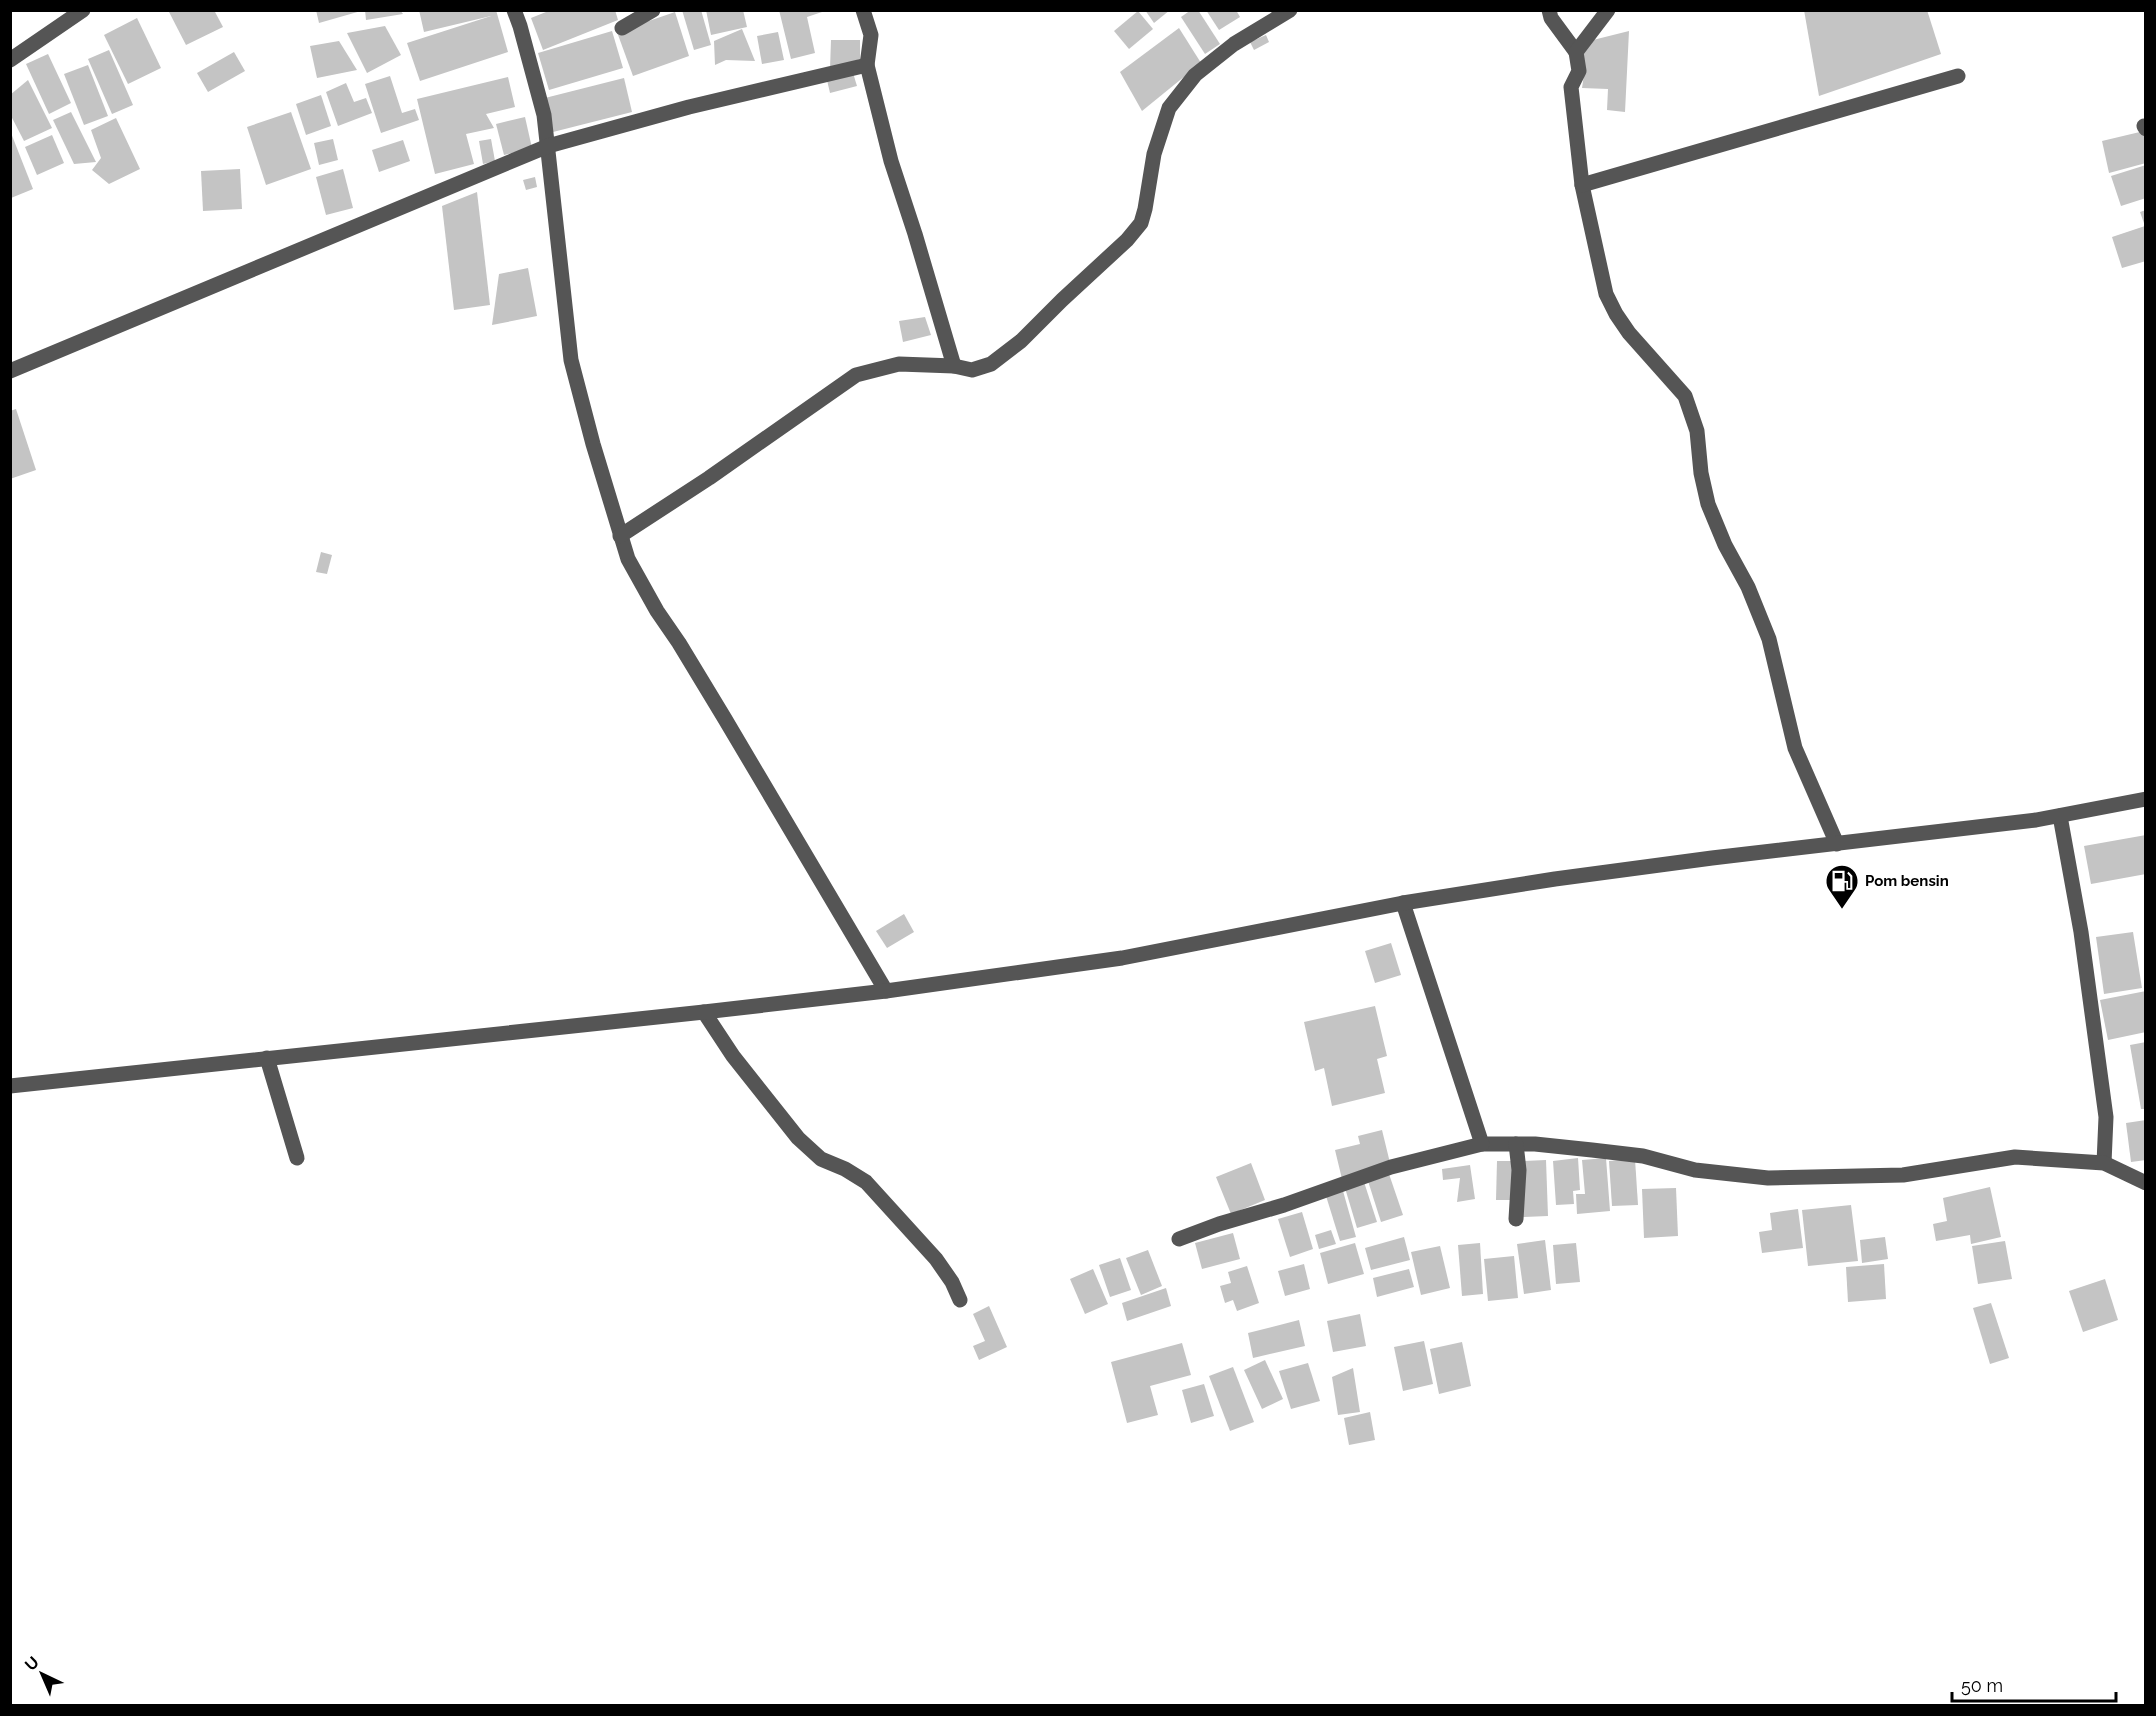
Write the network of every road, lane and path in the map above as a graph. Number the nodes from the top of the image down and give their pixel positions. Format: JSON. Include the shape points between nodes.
{"nodes":[{"id":1,"x":83,"y":10,"type":"edge"},
{"id":2,"x":514,"y":10,"type":"edge"},
{"id":3,"x":653,"y":10,"type":"edge"},
{"id":4,"x":863,"y":10,"type":"edge"},
{"id":5,"x":1290,"y":10,"type":"edge"},
{"id":6,"x":1549,"y":10,"type":"edge"},
{"id":7,"x":1608,"y":10,"type":"edge"},
{"id":8,"x":622,"y":28,"type":"dead end"},
{"id":9,"x":1576,"y":52,"type":"junction"},
{"id":10,"x":10,"y":60,"type":"edge"},
{"id":11,"x":867,"y":65,"type":"junction"},
{"id":12,"x":1958,"y":76,"type":"dead end"},
{"id":13,"x":548,"y":146,"type":"junction"},
{"id":14,"x":1582,"y":185,"type":"junction"},
{"id":15,"x":954,"y":366,"type":"junction"},
{"id":16,"x":10,"y":371,"type":"edge"},
{"id":17,"x":620,"y":536,"type":"junction"},
{"id":18,"x":2145,"y":799,"type":"edge"},
{"id":19,"x":2060,"y":816,"type":"junction"},
{"id":20,"x":1837,"y":844,"type":"junction"},
{"id":21,"x":1403,"y":903,"type":"junction"},
{"id":22,"x":886,"y":991,"type":"junction"},
{"id":23,"x":704,"y":1012,"type":"junction"},
{"id":24,"x":267,"y":1059,"type":"junction"},
{"id":25,"x":10,"y":1086,"type":"edge"},
{"id":26,"x":1482,"y":1144,"type":"junction"},
{"id":27,"x":1516,"y":1144,"type":"junction"},
{"id":28,"x":297,"y":1158,"type":"dead end"},
{"id":29,"x":2104,"y":1163,"type":"junction"},
{"id":30,"x":2145,"y":1183,"type":"edge"},
{"id":31,"x":1516,"y":1219,"type":"dead end"},
{"id":32,"x":1179,"y":1239,"type":"dead end"},
{"id":33,"x":960,"y":1300,"type":"dead end"}],
"edges":[{"from":1,"to":10,"type":"street"},
{"from":2,"to":13,"type":"street","via":[[544,115]]},
{"from":3,"to":8,"type":"street"},
{"from":4,"to":11,"type":"street","via":[[871,35]]},
{"from":5,"to":15,"type":"street","via":[[1234,44],[1195,75],[1169,108],[1145,209],[1127,240],[1021,341],[991,364],[972,370]]},
{"from":6,"to":9,"type":"street"},
{"from":7,"to":9,"type":"street"},
{"from":9,"to":14,"type":"street","via":[[1579,71],[1571,87]]},
{"from":11,"to":13,"type":"street","via":[[689,107]]},
{"from":11,"to":15,"type":"street","via":[[891,160]]},
{"from":12,"to":14,"type":"street"},
{"from":13,"to":16,"type":"street"},
{"from":13,"to":17,"type":"street","via":[[571,360]]},
{"from":14,"to":20,"type":"street","via":[[1606,294],[1629,333],[1685,396],[1697,431],[1708,504],[1769,639],[1795,748]]},
{"from":15,"to":17,"type":"street","via":[[899,364],[856,375]]},
{"from":17,"to":22,"type":"street","via":[[628,559],[657,611]]},
{"from":18,"to":19,"type":"street"},
{"from":19,"to":20,"type":"street"},
{"from":19,"to":29,"type":"street","via":[[2081,932],[2104,1106]]},
{"from":20,"to":21,"type":"street","via":[[1555,879]]},
{"from":21,"to":22,"type":"street","via":[[1122,958]]},
{"from":21,"to":26,"type":"street"},
{"from":22,"to":23,"type":"street"},
{"from":23,"to":24,"type":"street"},
{"from":23,"to":33,"type":"street","via":[[733,1056],[798,1138],[821,1159],[866,1182],[936,1259]]},
{"from":24,"to":25,"type":"street"},
{"from":24,"to":28,"type":"street"},
{"from":26,"to":27,"type":"street"},
{"from":26,"to":32,"type":"street","via":[[1391,1167]]},
{"from":27,"to":29,"type":"street","via":[[1643,1156],[1695,1170],[1768,1178],[1903,1175],[2015,1157]]},
{"from":27,"to":31,"type":"street"},
{"from":29,"to":30,"type":"street"}]}
